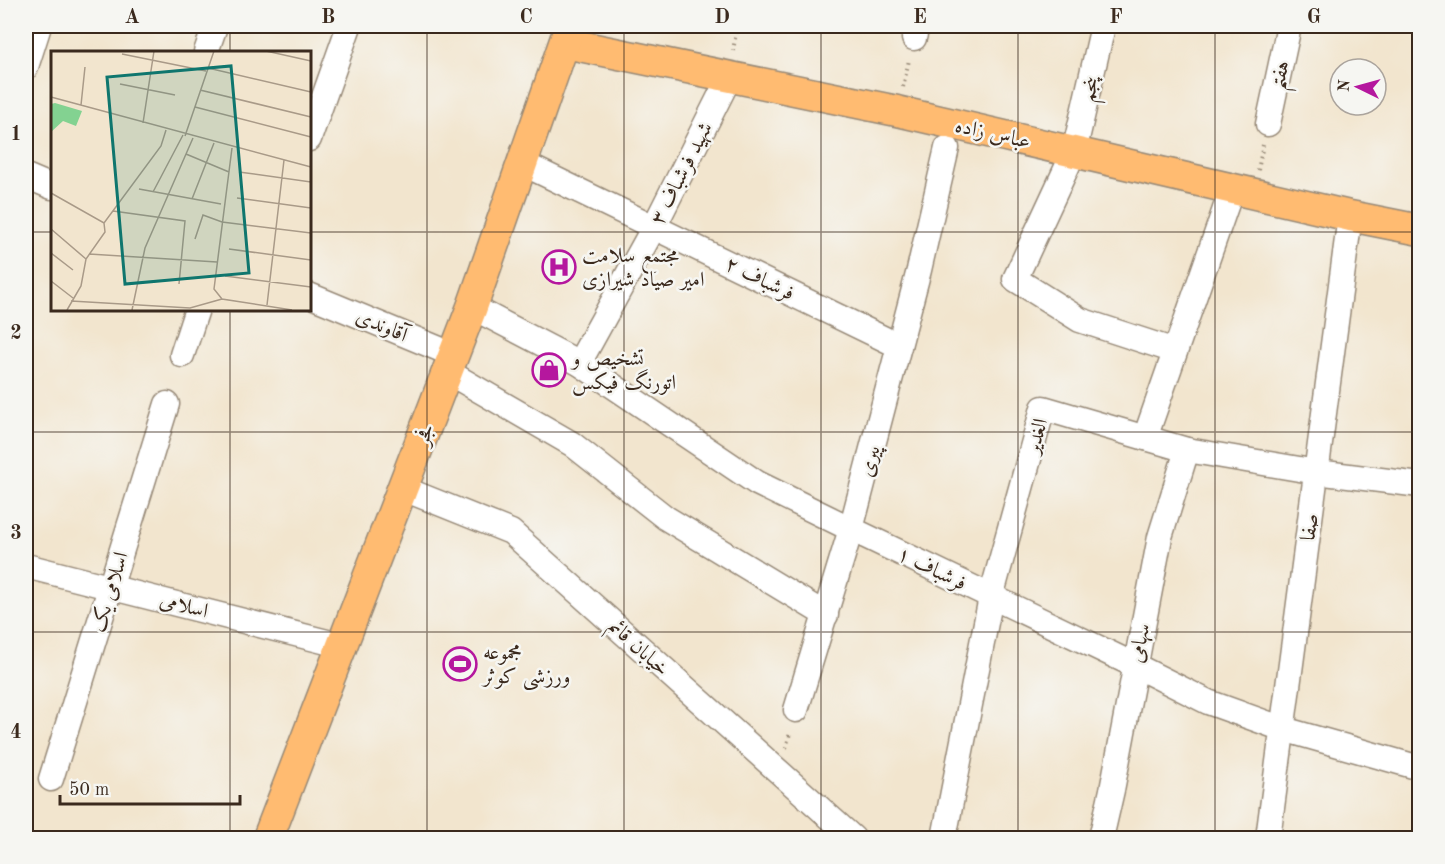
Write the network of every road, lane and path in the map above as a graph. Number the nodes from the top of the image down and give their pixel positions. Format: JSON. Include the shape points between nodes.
{"nodes":[{"id":1,"x":39,"y":26,"type":"edge"},
{"id":2,"x":214,"y":26,"type":"edge"},
{"id":3,"x":349,"y":26,"type":"edge"},
{"id":4,"x":1103,"y":26,"type":"edge"},
{"id":5,"x":1289,"y":26,"type":"edge"},
{"id":6,"x":915,"y":32,"type":"edge"},
{"id":7,"x":568,"y":34,"type":"edge"},
{"id":8,"x":206,"y":51,"type":"edge"},
{"id":9,"x":26,"y":67,"type":"edge"},
{"id":10,"x":729,"y":78,"type":"junction"},
{"id":11,"x":897,"y":111,"type":"junction"},
{"id":12,"x":1268,"y":123,"type":"joint"},
{"id":13,"x":310,"y":136,"type":"edge"},
{"id":14,"x":947,"y":148,"type":"dead end"},
{"id":15,"x":1074,"y":152,"type":"junction"},
{"id":16,"x":524,"y":164,"type":"junction"},
{"id":17,"x":26,"y":176,"type":"edge"},
{"id":18,"x":51,"y":187,"type":"edge"},
{"id":19,"x":1242,"y":191,"type":"junction"},
{"id":20,"x":1350,"y":216,"type":"junction"},
{"id":21,"x":654,"y":227,"type":"junction"},
{"id":22,"x":1419,"y":230,"type":"edge"},
{"id":23,"x":310,"y":295,"type":"edge"},
{"id":24,"x":472,"y":307,"type":"junction"},
{"id":25,"x":197,"y":310,"type":"edge"},
{"id":26,"x":899,"y":346,"type":"junction"},
{"id":27,"x":1175,"y":351,"type":"junction"},
{"id":28,"x":182,"y":355,"type":"dead end"},
{"id":29,"x":579,"y":363,"type":"junction"},
{"id":30,"x":451,"y":364,"type":"junction"},
{"id":31,"x":167,"y":404,"type":"dead end"},
{"id":32,"x":1145,"y":438,"type":"junction"},
{"id":33,"x":1187,"y":450,"type":"junction"},
{"id":34,"x":1317,"y":472,"type":"junction"},
{"id":35,"x":1419,"y":485,"type":"edge"},
{"id":36,"x":404,"y":489,"type":"junction"},
{"id":37,"x":851,"y":529,"type":"junction"},
{"id":38,"x":26,"y":566,"type":"edge"},
{"id":39,"x":111,"y":587,"type":"junction"},
{"id":40,"x":991,"y":597,"type":"junction"},
{"id":41,"x":825,"y":615,"type":"junction"},
{"id":42,"x":343,"y":646,"type":"junction"},
{"id":43,"x":1134,"y":665,"type":"junction"},
{"id":44,"x":796,"y":710,"type":"joint"},
{"id":45,"x":1283,"y":729,"type":"junction"},
{"id":46,"x":1419,"y":768,"type":"edge"},
{"id":47,"x":779,"y":772,"type":"junction"},
{"id":48,"x":51,"y":779,"type":"dead end"},
{"id":49,"x":268,"y":838,"type":"edge"},
{"id":50,"x":853,"y":838,"type":"edge"},
{"id":51,"x":944,"y":838,"type":"edge"},
{"id":52,"x":1101,"y":838,"type":"edge"},
{"id":53,"x":1268,"y":838,"type":"edge"}],
"edges":[{"from":1,"to":9,"type":"street"},
{"from":2,"to":8,"type":"street"},
{"from":3,"to":13,"type":"street"},
{"from":4,"to":15,"type":"street","name":"پنجم"},
{"from":5,"to":12,"type":"street","name":"هفتم"},
{"from":6,"to":11,"type":"path"},
{"from":7,"to":10,"type":"main road","name":"عباس زاده"},
{"from":7,"to":16,"type":"main road","name":"فجر"},
{"from":10,"to":11,"type":"main road","name":"عباس زاده"},
{"from":10,"to":21,"type":"street","name":"شهید فرشباف ۳"},
{"from":11,"to":15,"type":"main road","name":"عباس زاده"},
{"from":12,"to":19,"type":"path"},
{"from":14,"to":26,"type":"street","name":"پیری"},
{"from":15,"to":19,"type":"main road","name":"عباس زاده"},
{"from":15,"to":27,"type":"street","name":"پنجم","via":[[1015,279],[1080,320]]},
{"from":16,"to":21,"type":"street","name":"فرشباف ۲"},
{"from":16,"to":24,"type":"main road","name":"فجر"},
{"from":17,"to":18,"type":"street"},
{"from":19,"to":20,"type":"main road","name":"عباس زاده"},
{"from":19,"to":27,"type":"street"},
{"from":20,"to":22,"type":"main road","name":"عباس زاده"},
{"from":20,"to":34,"type":"street","name":"صفا"},
{"from":21,"to":26,"type":"street","name":"فرشباف ۲"},
{"from":21,"to":29,"type":"street","name":"شهید فرشباف ۳"},
{"from":23,"to":30,"type":"street","name":"آقاوندی"},
{"from":24,"to":29,"type":"street","name":"فرشباف ۱"},
{"from":24,"to":30,"type":"main road","name":"فجر"},
{"from":25,"to":28,"type":"street"},
{"from":26,"to":37,"type":"street","name":"پیری"},
{"from":27,"to":32,"type":"street"},
{"from":29,"to":37,"type":"street","name":"فرشباف ۱","via":[[757,483]]},
{"from":30,"to":36,"type":"main road","name":"فجر"},
{"from":30,"to":41,"type":"street","name":"آقاوندی","via":[[572,444],[666,518]]},
{"from":31,"to":39,"type":"street","name":"اسلامی یک"},
{"from":32,"to":33,"type":"street","name":"الغدیر"},
{"from":32,"to":40,"type":"street","name":"الغدیر","via":[[1043,408]]},
{"from":33,"to":34,"type":"street","name":"الغدیر"},
{"from":33,"to":43,"type":"street","name":"سهامی","via":[[1160,537]]},
{"from":34,"to":35,"type":"street","name":"الغدیر"},
{"from":34,"to":45,"type":"street","name":"صفا"},
{"from":36,"to":42,"type":"main road","name":"فجر"},
{"from":36,"to":47,"type":"street","name":"خیابان قائم","via":[[511,532]]},
{"from":37,"to":40,"type":"street","name":"فرشباف ۱"},
{"from":37,"to":41,"type":"street","name":"پیری"},
{"from":38,"to":39,"type":"street","name":"اسلامی"},
{"from":39,"to":42,"type":"street","name":"اسلامی"},
{"from":39,"to":48,"type":"street","name":"اسلامی یک"},
{"from":40,"to":43,"type":"street","name":"فرشباف ۱"},
{"from":40,"to":51,"type":"street","name":"الغدیر"},
{"from":41,"to":44,"type":"street","name":"پیری"},
{"from":42,"to":49,"type":"main road","name":"فجر"},
{"from":43,"to":45,"type":"street","name":"فرشباف ۱","via":[[1208,702]]},
{"from":43,"to":52,"type":"street","name":"سهامی"},
{"from":44,"to":47,"type":"path"},
{"from":45,"to":46,"type":"street","name":"فرشباف ۱"},
{"from":45,"to":53,"type":"street","name":"صفا"},
{"from":47,"to":50,"type":"street","name":"خیابان قائم"}]}
